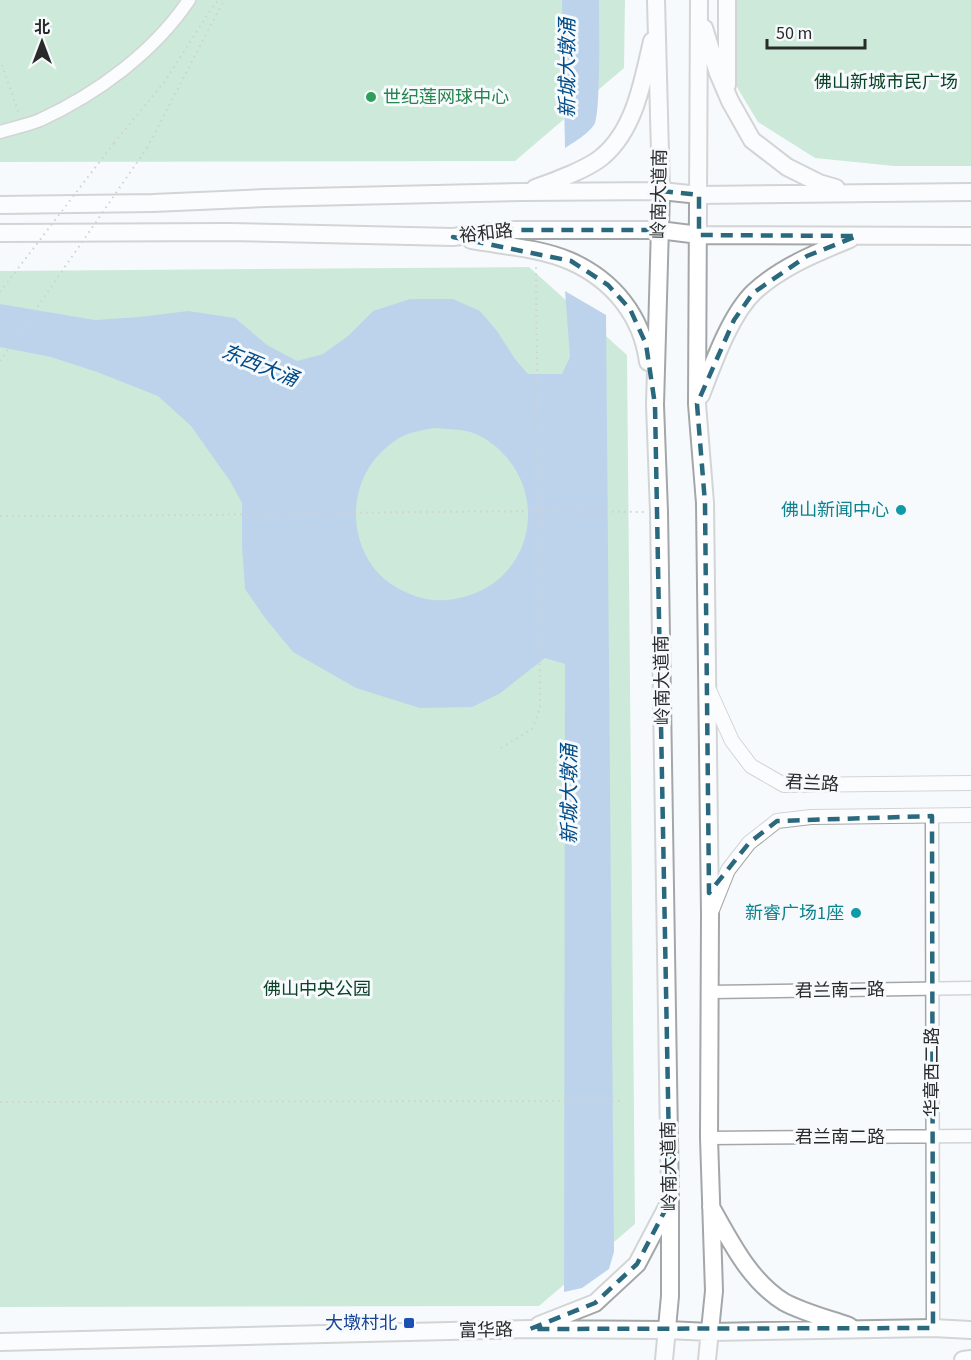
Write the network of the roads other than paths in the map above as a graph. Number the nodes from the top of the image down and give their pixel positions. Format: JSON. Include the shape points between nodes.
{"nodes":[{"id":1,"x":189,"y":0,"type":"edge"},
{"id":2,"x":727,"y":0,"type":"edge"},
{"id":3,"x":699,"y":7,"type":"edge"},
{"id":4,"x":657,"y":8,"type":"edge"},
{"id":5,"x":728,"y":94,"type":"junction"},
{"id":6,"x":0,"y":132,"type":"edge"},
{"id":7,"x":661,"y":191,"type":"junction"},
{"id":8,"x":523,"y":192,"type":"junction"},
{"id":9,"x":971,"y":192,"type":"edge"},
{"id":10,"x":857,"y":193,"type":"junction"},
{"id":11,"x":699,"y":195,"type":"junction"},
{"id":12,"x":0,"y":205,"type":"edge"},
{"id":13,"x":659,"y":230,"type":"junction"},
{"id":14,"x":0,"y":233,"type":"edge"},
{"id":15,"x":699,"y":235,"type":"junction"},
{"id":16,"x":857,"y":236,"type":"junction"},
{"id":17,"x":971,"y":236,"type":"edge"},
{"id":18,"x":453,"y":237,"type":"junction"},
{"id":19,"x":697,"y":404,"type":"junction"},
{"id":20,"x":655,"y":405,"type":"junction"},
{"id":21,"x":706,"y":684,"type":"junction"},
{"id":22,"x":971,"y":783,"type":"edge"},
{"id":23,"x":971,"y":815,"type":"edge"},
{"id":24,"x":932,"y":816,"type":"junction"},
{"id":25,"x":710,"y":914,"type":"junction"},
{"id":26,"x":971,"y":988,"type":"edge"},
{"id":27,"x":932,"y":989,"type":"junction"},
{"id":28,"x":710,"y":992,"type":"junction"},
{"id":29,"x":933,"y":1136,"type":"junction"},
{"id":30,"x":971,"y":1136,"type":"edge"},
{"id":31,"x":709,"y":1138,"type":"junction"},
{"id":32,"x":670,"y":1201,"type":"junction"},
{"id":33,"x":711,"y":1206,"type":"junction"},
{"id":34,"x":933,"y":1328,"type":"junction"},
{"id":35,"x":530,"y":1329,"type":"junction"},
{"id":36,"x":667,"y":1330,"type":"junction"},
{"id":37,"x":858,"y":1330,"type":"junction"},
{"id":38,"x":971,"y":1330,"type":"edge"},
{"id":39,"x":710,"y":1332,"type":"junction"},
{"id":40,"x":0,"y":1342,"type":"edge"},
{"id":41,"x":971,"y":1359,"type":"edge"},
{"id":42,"x":664,"y":1360,"type":"edge"},
{"id":43,"x":707,"y":1360,"type":"edge"},
{"id":44,"x":963,"y":1360,"type":"edge"}],
"edges":[{"from":1,"to":6,"type":"street","via":[[173,23],[112,80],[39,120]]},
{"from":2,"to":5,"type":"main road"},
{"from":3,"to":5,"type":"main road"},
{"from":3,"to":11,"type":"main road"},
{"from":4,"to":7,"type":"main road","name":"岭南大道南"},
{"from":4,"to":8,"type":"main road","via":[[645,73],[622,134],[603,157],[559,180]]},
{"from":5,"to":10,"type":"main road","via":[[752,140],[786,167],[819,183]]},
{"from":7,"to":8,"type":"main road","name":"裕和路"},
{"from":7,"to":11,"type":"main road","name":"裕和路"},
{"from":7,"to":13,"type":"main road","name":"岭南大道南"},
{"from":8,"to":12,"type":"main road","name":"裕和路"},
{"from":9,"to":10,"type":"main road","name":"裕和路"},
{"from":10,"to":11,"type":"main road","name":"裕和路"},
{"from":11,"to":15,"type":"main road"},
{"from":13,"to":15,"type":"main road","name":"裕和路"},
{"from":13,"to":18,"type":"main road","name":"裕和路","via":[[509,230]]},
{"from":13,"to":20,"type":"main road","name":"岭南大道南"},
{"from":14,"to":18,"type":"main road","name":"裕和路","via":[[228,232]]},
{"from":15,"to":16,"type":"main road","name":"裕和路"},
{"from":15,"to":19,"type":"main road"},
{"from":16,"to":17,"type":"main road","name":"裕和路"},
{"from":16,"to":19,"type":"main road","via":[[807,256],[753,293],[718,351]]},
{"from":18,"to":20,"type":"main road","via":[[571,261],[608,285],[630,309],[646,344]]},
{"from":19,"to":21,"type":"main road","via":[[705,503]]},
{"from":20,"to":32,"type":"main road","name":"岭南大道南"},
{"from":21,"to":22,"type":"street","name":"君兰路","via":[[732,741],[751,766],[784,785]]},
{"from":21,"to":25,"type":"main road"},
{"from":23,"to":24,"type":"street","name":"君兰路"},
{"from":24,"to":25,"type":"street","name":"君兰路","via":[[777,821],[748,843],[728,870]]},
{"from":24,"to":27,"type":"street","name":"华章西二路"},
{"from":25,"to":28,"type":"main road"},
{"from":26,"to":27,"type":"street","name":"君兰南一路"},
{"from":27,"to":28,"type":"street","name":"君兰南一路"},
{"from":27,"to":29,"type":"street","name":"华章西二路"},
{"from":28,"to":31,"type":"main road"},
{"from":29,"to":30,"type":"street","name":"君兰南二路"},
{"from":29,"to":31,"type":"street","name":"君兰南二路"},
{"from":29,"to":34,"type":"street","name":"华章西二路"},
{"from":31,"to":33,"type":"main road"},
{"from":32,"to":35,"type":"main road","via":[[637,1264],[595,1303]]},
{"from":32,"to":36,"type":"main road","name":"岭南大道南"},
{"from":33,"to":37,"type":"main road","via":[[746,1266],[763,1286],[785,1303]]},
{"from":33,"to":39,"type":"main road","via":[[714,1291]]},
{"from":34,"to":37,"type":"main road","name":"富华路"},
{"from":34,"to":38,"type":"main road","name":"富华路"},
{"from":35,"to":36,"type":"main road","name":"富华路"},
{"from":35,"to":40,"type":"main road","name":"富华路"},
{"from":36,"to":39,"type":"main road","name":"富华路"},
{"from":36,"to":42,"type":"main road","name":"岭南大道南"},
{"from":37,"to":39,"type":"main road","name":"富华路"},
{"from":39,"to":43,"type":"main road"},
{"from":41,"to":44,"type":"main road"}]}
